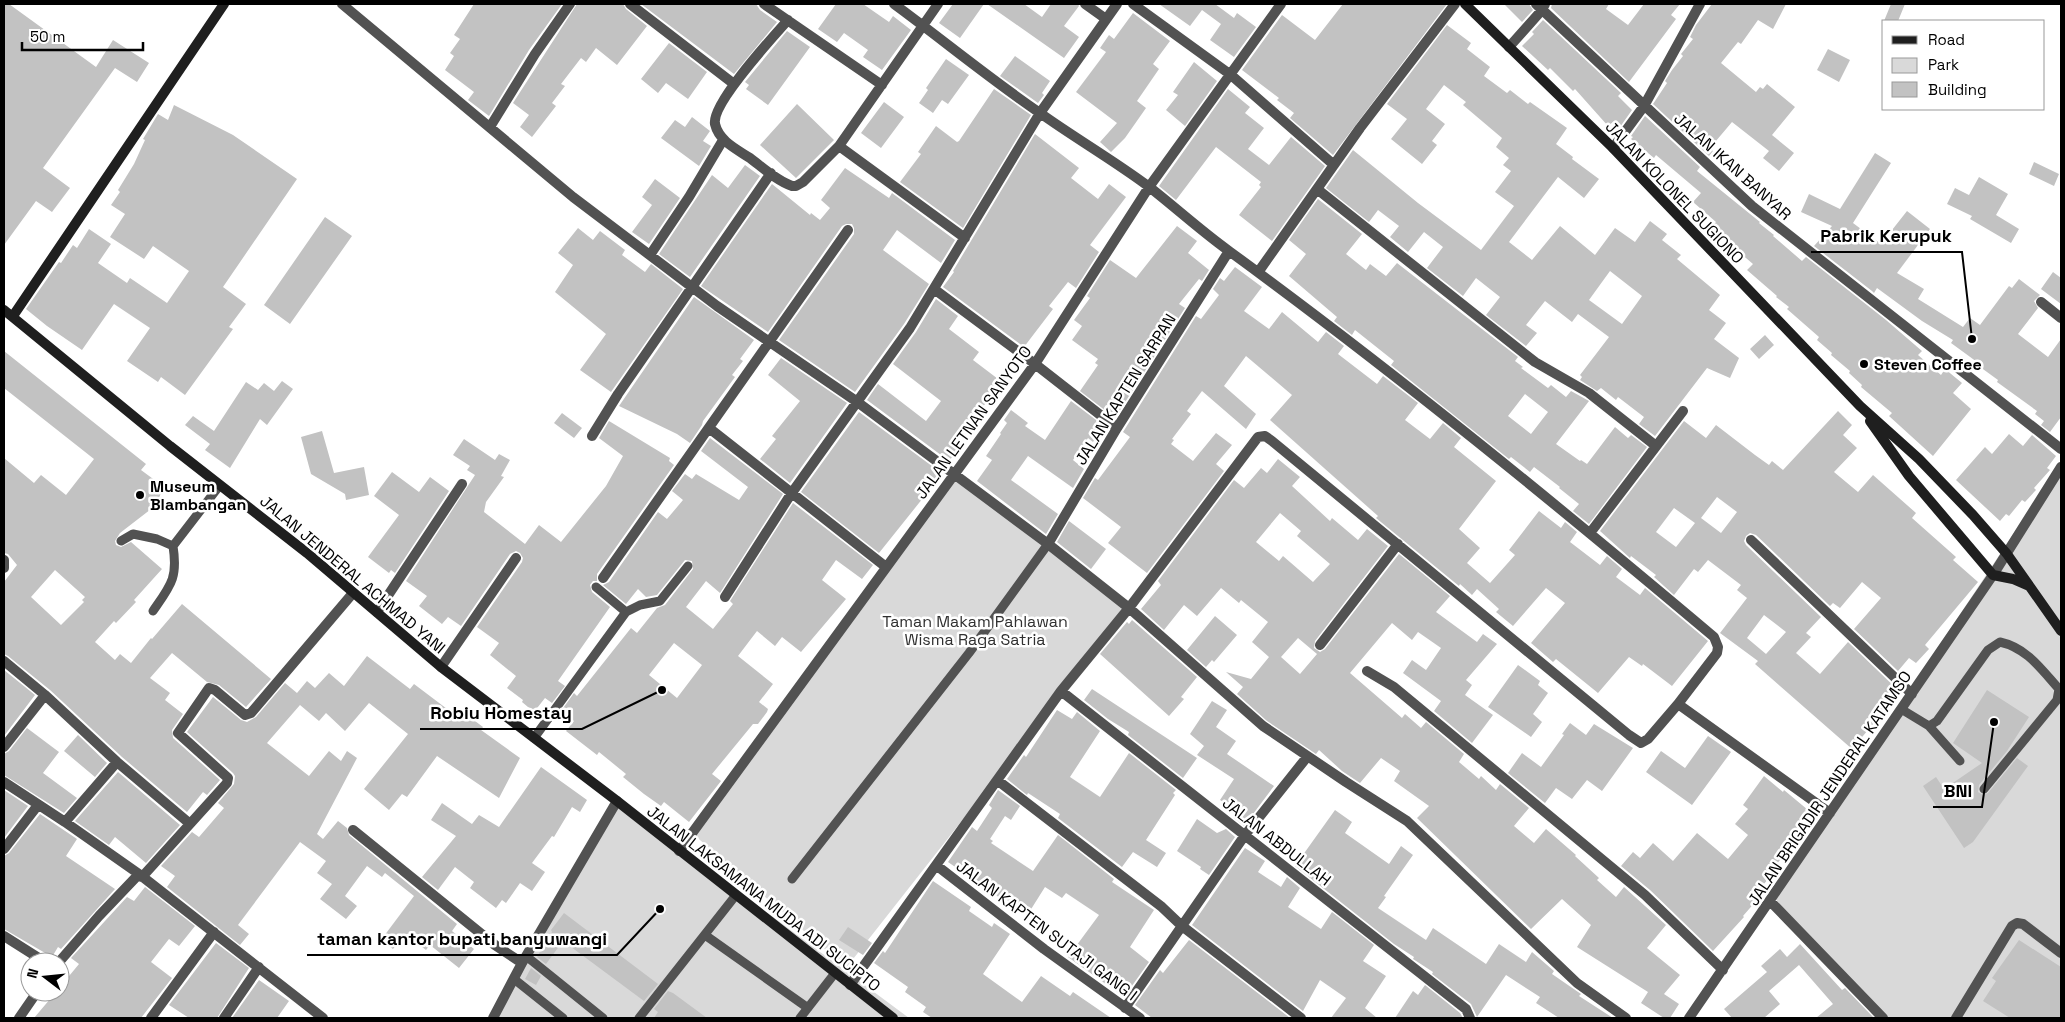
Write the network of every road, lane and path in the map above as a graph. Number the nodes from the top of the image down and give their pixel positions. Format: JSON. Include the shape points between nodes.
{"nodes":[{"id":1,"x":224,"y":4,"type":"edge"},
{"id":2,"x":342,"y":4,"type":"edge"},
{"id":3,"x":570,"y":4,"type":"edge"},
{"id":4,"x":630,"y":4,"type":"edge"},
{"id":5,"x":764,"y":4,"type":"edge"},
{"id":6,"x":894,"y":4,"type":"edge"},
{"id":7,"x":938,"y":4,"type":"edge"},
{"id":8,"x":1085,"y":4,"type":"edge"},
{"id":9,"x":1116,"y":4,"type":"edge"},
{"id":10,"x":1133,"y":4,"type":"edge"},
{"id":11,"x":1280,"y":4,"type":"edge"},
{"id":12,"x":1455,"y":4,"type":"edge"},
{"id":13,"x":1465,"y":4,"type":"edge"},
{"id":14,"x":1700,"y":4,"type":"edge"},
{"id":15,"x":1541,"y":6,"type":"edge"},
{"id":16,"x":1106,"y":19,"type":"junction"},
{"id":17,"x":788,"y":20,"type":"junction"},
{"id":18,"x":923,"y":25,"type":"junction"},
{"id":19,"x":1509,"y":47,"type":"junction"},
{"id":20,"x":1231,"y":75,"type":"junction"},
{"id":21,"x":734,"y":84,"type":"junction"},
{"id":22,"x":882,"y":85,"type":"junction"},
{"id":23,"x":1644,"y":106,"type":"junction"},
{"id":24,"x":1040,"y":113,"type":"junction"},
{"id":25,"x":490,"y":127,"type":"junction"},
{"id":26,"x":724,"y":140,"type":"junction"},
{"id":27,"x":839,"y":146,"type":"junction"},
{"id":28,"x":1613,"y":148,"type":"junction"},
{"id":29,"x":1334,"y":165,"type":"junction"},
{"id":30,"x":771,"y":173,"type":"junction"},
{"id":31,"x":1149,"y":187,"type":"junction"},
{"id":32,"x":1317,"y":190,"type":"junction"},
{"id":33,"x":848,"y":230,"type":"dead end"},
{"id":34,"x":964,"y":238,"type":"junction"},
{"id":35,"x":1229,"y":251,"type":"junction"},
{"id":36,"x":650,"y":255,"type":"junction"},
{"id":37,"x":1259,"y":271,"type":"junction"},
{"id":38,"x":692,"y":287,"type":"junction"},
{"id":39,"x":934,"y":289,"type":"junction"},
{"id":40,"x":2040,"y":302,"type":"dead end"},
{"id":41,"x":4,"y":310,"type":"edge"},
{"id":42,"x":13,"y":316,"type":"junction"},
{"id":43,"x":2061,"y":318,"type":"edge"},
{"id":44,"x":770,"y":343,"type":"junction"},
{"id":45,"x":1035,"y":364,"type":"junction"},
{"id":46,"x":856,"y":401,"type":"junction"},
{"id":47,"x":1860,"y":406,"type":"junction"},
{"id":48,"x":1682,"y":411,"type":"dead end"},
{"id":49,"x":709,"y":428,"type":"junction"},
{"id":50,"x":1117,"y":428,"type":"junction"},
{"id":51,"x":592,"y":436,"type":"dead end"},
{"id":52,"x":1656,"y":446,"type":"junction"},
{"id":53,"x":2061,"y":449,"type":"edge"},
{"id":54,"x":2061,"y":467,"type":"edge"},
{"id":55,"x":954,"y":473,"type":"junction"},
{"id":56,"x":462,"y":484,"type":"dead end"},
{"id":57,"x":220,"y":485,"type":"junction"},
{"id":58,"x":791,"y":494,"type":"junction"},
{"id":59,"x":1590,"y":533,"type":"junction"},
{"id":60,"x":1751,"y":540,"type":"dead end"},
{"id":61,"x":121,"y":541,"type":"dead end"},
{"id":62,"x":1048,"y":544,"type":"junction"},
{"id":63,"x":1398,"y":544,"type":"junction"},
{"id":64,"x":172,"y":546,"type":"junction"},
{"id":65,"x":2006,"y":554,"type":"junction"},
{"id":66,"x":516,"y":558,"type":"dead end"},
{"id":67,"x":4,"y":560,"type":"edge"},
{"id":68,"x":688,"y":566,"type":"dead end"},
{"id":69,"x":886,"y":567,"type":"junction"},
{"id":70,"x":4,"y":568,"type":"edge"},
{"id":71,"x":1993,"y":575,"type":"junction"},
{"id":72,"x":603,"y":578,"type":"dead end"},
{"id":73,"x":2030,"y":586,"type":"junction"},
{"id":74,"x":596,"y":587,"type":"dead end"},
{"id":75,"x":353,"y":594,"type":"junction"},
{"id":76,"x":725,"y":597,"type":"dead end"},
{"id":77,"x":1129,"y":608,"type":"junction"},
{"id":78,"x":153,"y":611,"type":"dead end"},
{"id":79,"x":377,"y":612,"type":"junction"},
{"id":80,"x":626,"y":612,"type":"junction"},
{"id":81,"x":2061,"y":631,"type":"edge"},
{"id":82,"x":1320,"y":646,"type":"dead end"},
{"id":83,"x":4,"y":660,"type":"edge"},
{"id":84,"x":441,"y":667,"type":"junction"},
{"id":85,"x":1367,"y":671,"type":"dead end"},
{"id":86,"x":2060,"y":689,"type":"edge"},
{"id":87,"x":1061,"y":691,"type":"junction"},
{"id":88,"x":1912,"y":694,"type":"junction"},
{"id":89,"x":45,"y":695,"type":"junction"},
{"id":90,"x":1678,"y":704,"type":"junction"},
{"id":91,"x":1901,"y":709,"type":"junction"},
{"id":92,"x":1929,"y":726,"type":"junction"},
{"id":93,"x":534,"y":738,"type":"junction"},
{"id":94,"x":4,"y":746,"type":"edge"},
{"id":95,"x":1307,"y":756,"type":"junction"},
{"id":96,"x":1960,"y":761,"type":"dead end"},
{"id":97,"x":117,"y":762,"type":"junction"},
{"id":98,"x":997,"y":780,"type":"junction"},
{"id":99,"x":4,"y":782,"type":"edge"},
{"id":100,"x":1984,"y":789,"type":"dead end"},
{"id":101,"x":617,"y":801,"type":"junction"},
{"id":102,"x":38,"y":805,"type":"junction"},
{"id":103,"x":1830,"y":813,"type":"junction"},
{"id":104,"x":65,"y":822,"type":"junction"},
{"id":105,"x":189,"y":823,"type":"junction"},
{"id":106,"x":353,"y":830,"type":"dead end"},
{"id":107,"x":1245,"y":835,"type":"junction"},
{"id":108,"x":4,"y":849,"type":"edge"},
{"id":109,"x":679,"y":851,"type":"junction"},
{"id":110,"x":936,"y":865,"type":"junction"},
{"id":111,"x":141,"y":875,"type":"junction"},
{"id":112,"x":792,"y":879,"type":"dead end"},
{"id":113,"x":736,"y":895,"type":"junction"},
{"id":114,"x":1770,"y":900,"type":"junction"},
{"id":115,"x":1182,"y":926,"type":"junction"},
{"id":116,"x":214,"y":932,"type":"junction"},
{"id":117,"x":706,"y":935,"type":"junction"},
{"id":118,"x":4,"y":936,"type":"edge"},
{"id":119,"x":29,"y":952,"type":"edge"},
{"id":120,"x":67,"y":952,"type":"edge"},
{"id":121,"x":2061,"y":953,"type":"edge"},
{"id":122,"x":524,"y":960,"type":"junction"},
{"id":123,"x":259,"y":967,"type":"junction"},
{"id":124,"x":1723,"y":970,"type":"junction"},
{"id":125,"x":834,"y":973,"type":"junction"},
{"id":126,"x":514,"y":979,"type":"junction"},
{"id":127,"x":850,"y":985,"type":"junction"},
{"id":128,"x":30,"y":1002,"type":"edge"},
{"id":129,"x":808,"y":1008,"type":"junction"},
{"id":130,"x":1125,"y":1008,"type":"junction"},
{"id":131,"x":20,"y":1018,"type":"edge"},
{"id":132,"x":151,"y":1018,"type":"edge"},
{"id":133,"x":224,"y":1018,"type":"edge"},
{"id":134,"x":324,"y":1018,"type":"edge"},
{"id":135,"x":493,"y":1018,"type":"edge"},
{"id":136,"x":564,"y":1018,"type":"edge"},
{"id":137,"x":603,"y":1018,"type":"edge"},
{"id":138,"x":639,"y":1018,"type":"edge"},
{"id":139,"x":800,"y":1018,"type":"edge"},
{"id":140,"x":893,"y":1018,"type":"edge"},
{"id":141,"x":1140,"y":1018,"type":"edge"},
{"id":142,"x":1301,"y":1018,"type":"edge"},
{"id":143,"x":1470,"y":1018,"type":"edge"},
{"id":144,"x":1626,"y":1018,"type":"edge"},
{"id":145,"x":1689,"y":1018,"type":"edge"},
{"id":146,"x":1883,"y":1018,"type":"edge"},
{"id":147,"x":1956,"y":1018,"type":"edge"}],
"edges":[{"from":1,"to":42,"type":"main road"},
{"from":2,"to":25,"type":"street"},
{"from":3,"to":25,"type":"street"},
{"from":4,"to":21,"type":"street"},
{"from":5,"to":17,"type":"street"},
{"from":6,"to":18,"type":"street"},
{"from":7,"to":18,"type":"street"},
{"from":8,"to":16,"type":"street"},
{"from":9,"to":16,"type":"street"},
{"from":10,"to":20,"type":"street"},
{"from":11,"to":20,"type":"street","name":"JALAN LETNAN SANYOTO"},
{"from":12,"to":29,"type":"street"},
{"from":13,"to":19,"type":"main road","name":"JALAN KOLONEL SUGIONO"},
{"from":14,"to":23,"type":"street"},
{"from":15,"to":19,"type":"street"},
{"from":15,"to":23,"type":"street","name":"JALAN IKAN BANYAR"},
{"from":16,"to":24,"type":"street"},
{"from":17,"to":21,"type":"street"},
{"from":17,"to":22,"type":"street"},
{"from":18,"to":22,"type":"street"},
{"from":18,"to":24,"type":"street"},
{"from":19,"to":28,"type":"main road","name":"JALAN KOLONEL SUGIONO"},
{"from":20,"to":29,"type":"street"},
{"from":20,"to":31,"type":"street","name":"JALAN LETNAN SANYOTO"},
{"from":21,"to":26,"type":"street","via":[[716,114],[715,121]]},
{"from":22,"to":27,"type":"street"},
{"from":23,"to":28,"type":"street"},
{"from":23,"to":53,"type":"street","name":"JALAN IKAN BANYAR","via":[[1752,206]]},
{"from":24,"to":31,"type":"street"},
{"from":24,"to":34,"type":"street"},
{"from":25,"to":36,"type":"street","via":[[573,197]]},
{"from":26,"to":30,"type":"street"},
{"from":26,"to":36,"type":"street"},
{"from":27,"to":30,"type":"street","via":[[796,186]]},
{"from":27,"to":34,"type":"street"},
{"from":28,"to":47,"type":"main road","name":"JALAN KOLONEL SUGIONO"},
{"from":29,"to":32,"type":"street"},
{"from":30,"to":38,"type":"street"},
{"from":31,"to":35,"type":"street"},
{"from":31,"to":45,"type":"street","name":"JALAN LETNAN SANYOTO"},
{"from":32,"to":37,"type":"street"},
{"from":32,"to":52,"type":"street","via":[[1535,362],[1589,393]]},
{"from":33,"to":44,"type":"street"},
{"from":34,"to":39,"type":"street"},
{"from":35,"to":37,"type":"street"},
{"from":35,"to":50,"type":"street","name":"JALAN KAPTEN SARPAN"},
{"from":36,"to":38,"type":"street"},
{"from":37,"to":59,"type":"street","via":[[1382,365]]},
{"from":38,"to":44,"type":"street"},
{"from":38,"to":51,"type":"street"},
{"from":39,"to":45,"type":"street"},
{"from":39,"to":46,"type":"street","via":[[910,328]]},
{"from":40,"to":43,"type":"street"},
{"from":41,"to":42,"type":"main road","name":"JALAN JENDERAL ACHMAD YANI"},
{"from":42,"to":57,"type":"main road","name":"JALAN JENDERAL ACHMAD YANI"},
{"from":44,"to":46,"type":"street"},
{"from":44,"to":49,"type":"street"},
{"from":45,"to":50,"type":"street"},
{"from":45,"to":55,"type":"street","name":"JALAN LETNAN SANYOTO"},
{"from":46,"to":55,"type":"street"},
{"from":46,"to":58,"type":"street"},
{"from":47,"to":65,"type":"main road","name":"JALAN KOLONEL SUGIONO","via":[[1918,459]]},
{"from":47,"to":71,"type":"main road","name":"JALAN KOLONEL SUGIONO","via":[[1909,476]]},
{"from":48,"to":52,"type":"street"},
{"from":49,"to":58,"type":"street"},
{"from":49,"to":72,"type":"street"},
{"from":50,"to":62,"type":"street","name":"JALAN KAPTEN SARPAN"},
{"from":52,"to":59,"type":"street"},
{"from":54,"to":65,"type":"street","name":"JALAN BRIGADIR JENDERAL KATAMSO"},
{"from":55,"to":62,"type":"street"},
{"from":55,"to":69,"type":"street","name":"JALAN LETNAN SANYOTO"},
{"from":56,"to":79,"type":"street"},
{"from":57,"to":64,"type":"lane"},
{"from":57,"to":75,"type":"main road","name":"JALAN JENDERAL ACHMAD YANI","via":[[307,553]]},
{"from":58,"to":69,"type":"street"},
{"from":58,"to":76,"type":"street"},
{"from":59,"to":90,"type":"street","via":[[1714,637],[1717,653]]},
{"from":60,"to":88,"type":"street"},
{"from":61,"to":64,"type":"lane","via":[[134,534]]},
{"from":62,"to":77,"type":"street"},
{"from":62,"to":112,"type":"lane","via":[[970,652]]},
{"from":63,"to":77,"type":"street","via":[[1272,441],[1265,436],[1258,437]]},
{"from":63,"to":82,"type":"street"},
{"from":63,"to":90,"type":"street","via":[[1641,743]]},
{"from":64,"to":78,"type":"lane","via":[[176,566],[170,586]]},
{"from":65,"to":71,"type":"street","name":"JALAN BRIGADIR JENDERAL KATAMSO"},
{"from":65,"to":73,"type":"main road","name":"JALAN KOLONEL SUGIONO"},
{"from":66,"to":84,"type":"street"},
{"from":67,"to":70,"type":"street"},
{"from":68,"to":80,"type":"lane","via":[[660,601]]},
{"from":69,"to":109,"type":"street","name":"JALAN LETNAN SANYOTO"},
{"from":71,"to":73,"type":"main road"},
{"from":71,"to":88,"type":"street","name":"JALAN BRIGADIR JENDERAL KATAMSO"},
{"from":73,"to":81,"type":"main road","name":"JALAN KOLONEL SUGIONO"},
{"from":74,"to":80,"type":"lane"},
{"from":75,"to":79,"type":"main road","name":"JALAN JENDERAL ACHMAD YANI"},
{"from":75,"to":105,"type":"street","via":[[251,713],[245,715],[210,688],[184,723],[178,733],[228,778],[226,786]]},
{"from":77,"to":87,"type":"street"},
{"from":77,"to":95,"type":"street","via":[[1263,726]]},
{"from":79,"to":84,"type":"main road","name":"JALAN JENDERAL ACHMAD YANI"},
{"from":80,"to":93,"type":"lane"},
{"from":83,"to":89,"type":"street"},
{"from":84,"to":93,"type":"main road","name":"JALAN JENDERAL ACHMAD YANI"},
{"from":85,"to":124,"type":"street","via":[[1394,687],[1645,895]]},
{"from":86,"to":92,"type":"lane","via":[[2028,654],[2014,645],[2000,642],[1988,650],[1937,721]]},
{"from":86,"to":100,"type":"lane","via":[[2057,700]]},
{"from":87,"to":98,"type":"street"},
{"from":87,"to":107,"type":"street","name":"JALAN ABDULLAH"},
{"from":88,"to":91,"type":"street","name":"JALAN BRIGADIR JENDERAL KATAMSO"},
{"from":89,"to":94,"type":"street"},
{"from":89,"to":97,"type":"street"},
{"from":90,"to":103,"type":"street"},
{"from":91,"to":92,"type":"lane"},
{"from":91,"to":103,"type":"street","name":"JALAN BRIGADIR JENDERAL KATAMSO"},
{"from":92,"to":96,"type":"lane"},
{"from":93,"to":101,"type":"main road","name":"JALAN JENDERAL ACHMAD YANI"},
{"from":95,"to":107,"type":"street"},
{"from":95,"to":144,"type":"street","via":[[1407,821],[1578,983]]},
{"from":97,"to":104,"type":"street"},
{"from":97,"to":105,"type":"street"},
{"from":98,"to":110,"type":"street"},
{"from":98,"to":115,"type":"street","via":[[1162,907]]},
{"from":99,"to":102,"type":"street"},
{"from":101,"to":109,"type":"main road","name":"JALAN LAKSAMANA MUDA ADI SUCIPTO"},
{"from":101,"to":122,"type":"street"},
{"from":102,"to":104,"type":"street"},
{"from":102,"to":108,"type":"street"},
{"from":103,"to":114,"type":"street","name":"JALAN BRIGADIR JENDERAL KATAMSO"},
{"from":104,"to":111,"type":"street"},
{"from":105,"to":111,"type":"street"},
{"from":106,"to":122,"type":"street","via":[[495,944]]},
{"from":107,"to":115,"type":"street"},
{"from":107,"to":143,"type":"street","name":"JALAN ABDULLAH","via":[[1466,1009]]},
{"from":109,"to":113,"type":"main road","name":"JALAN LAKSAMANA MUDA ADI SUCIPTO"},
{"from":110,"to":127,"type":"street"},
{"from":110,"to":130,"type":"street","name":"JALAN KAPTEN SUTAJI GANG I"},
{"from":111,"to":116,"type":"street"},
{"from":111,"to":120,"type":"street","via":[[98,916]]},
{"from":113,"to":117,"type":"lane"},
{"from":113,"to":125,"type":"main road","name":"JALAN LAKSAMANA MUDA ADI SUCIPTO"},
{"from":114,"to":124,"type":"street","name":"JALAN BRIGADIR JENDERAL KATAMSO"},
{"from":114,"to":146,"type":"street"},
{"from":115,"to":130,"type":"street"},
{"from":115,"to":142,"type":"street"},
{"from":116,"to":123,"type":"street"},
{"from":116,"to":132,"type":"street"},
{"from":117,"to":129,"type":"lane"},
{"from":117,"to":138,"type":"lane"},
{"from":118,"to":119,"type":"street"},
{"from":121,"to":147,"type":"street","via":[[2022,924],[2012,926]]},
{"from":122,"to":126,"type":"street"},
{"from":122,"to":137,"type":"lane"},
{"from":123,"to":133,"type":"street"},
{"from":123,"to":134,"type":"street"},
{"from":124,"to":145,"type":"street","name":"JALAN BRIGADIR JENDERAL KATAMSO"},
{"from":125,"to":127,"type":"main road","name":"JALAN LAKSAMANA MUDA ADI SUCIPTO"},
{"from":125,"to":129,"type":"lane"},
{"from":126,"to":135,"type":"street"},
{"from":126,"to":136,"type":"lane"},
{"from":127,"to":140,"type":"main road","name":"JALAN LAKSAMANA MUDA ADI SUCIPTO"},
{"from":128,"to":131,"type":"street"},
{"from":129,"to":139,"type":"lane"},
{"from":130,"to":141,"type":"street","name":"JALAN KAPTEN SUTAJI GANG I"}]}
